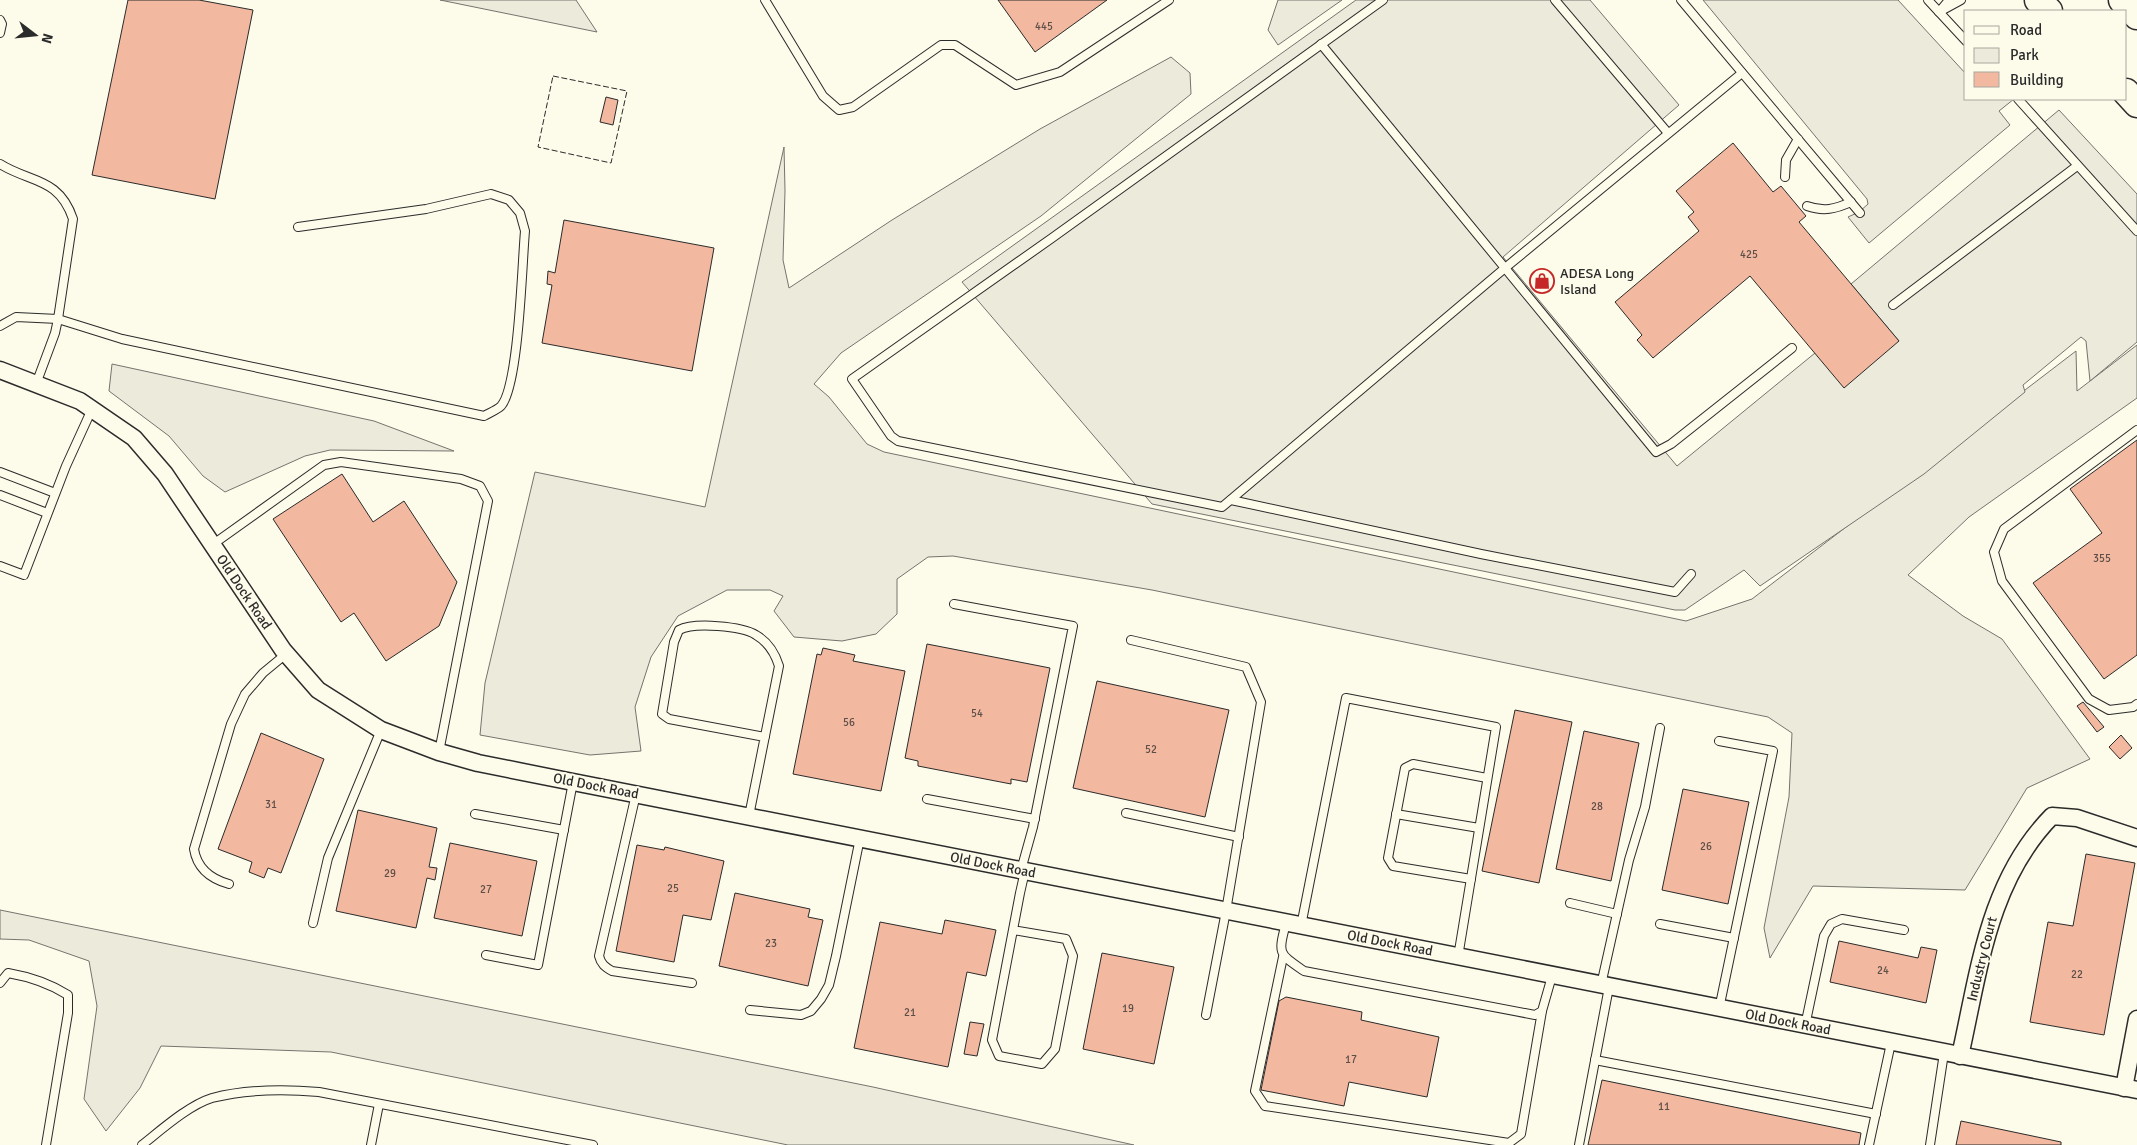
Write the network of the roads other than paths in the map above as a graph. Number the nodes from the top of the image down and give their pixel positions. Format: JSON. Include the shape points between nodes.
{"nodes":[{"id":1,"x":766,"y":0,"type":"edge"},
{"id":2,"x":1169,"y":0,"type":"edge"},
{"id":3,"x":1383,"y":0,"type":"edge"},
{"id":4,"x":1555,"y":0,"type":"edge"},
{"id":5,"x":1681,"y":0,"type":"edge"},
{"id":6,"x":1928,"y":0,"type":"edge"},
{"id":7,"x":1950,"y":0,"type":"edge"},
{"id":8,"x":1961,"y":0,"type":"edge"},
{"id":9,"x":2038,"y":0,"type":"edge"},
{"id":10,"x":2122,"y":0,"type":"edge"},
{"id":11,"x":2048,"y":10,"type":"edge"},
{"id":12,"x":1940,"y":12,"type":"junction"},
{"id":13,"x":2137,"y":16,"type":"edge"},
{"id":14,"x":0,"y":20,"type":"edge"},
{"id":15,"x":0,"y":33,"type":"edge"},
{"id":16,"x":1964,"y":39,"type":"edge"},
{"id":17,"x":1321,"y":44,"type":"junction"},
{"id":18,"x":1742,"y":72,"type":"junction"},
{"id":19,"x":2127,"y":93,"type":"edge"},
{"id":20,"x":2019,"y":100,"type":"edge"},
{"id":21,"x":2137,"y":104,"type":"edge"},
{"id":22,"x":1668,"y":133,"type":"junction"},
{"id":23,"x":1798,"y":139,"type":"junction"},
{"id":24,"x":0,"y":164,"type":"edge"},
{"id":25,"x":2077,"y":166,"type":"junction"},
{"id":26,"x":1785,"y":177,"type":"dead end"},
{"id":27,"x":1851,"y":202,"type":"junction"},
{"id":28,"x":1807,"y":206,"type":"dead end"},
{"id":29,"x":1860,"y":213,"type":"dead end"},
{"id":30,"x":298,"y":227,"type":"dead end"},
{"id":31,"x":2137,"y":231,"type":"edge"},
{"id":32,"x":1505,"y":268,"type":"junction"},
{"id":33,"x":1893,"y":305,"type":"dead end"},
{"id":34,"x":58,"y":319,"type":"junction"},
{"id":35,"x":0,"y":326,"type":"edge"},
{"id":36,"x":1792,"y":348,"type":"dead end"},
{"id":37,"x":0,"y":370,"type":"edge"},
{"id":38,"x":36,"y":384,"type":"junction"},
{"id":39,"x":92,"y":409,"type":"junction"},
{"id":40,"x":2137,"y":430,"type":"edge"},
{"id":41,"x":0,"y":472,"type":"edge"},
{"id":42,"x":56,"y":492,"type":"junction"},
{"id":43,"x":0,"y":495,"type":"edge"},
{"id":44,"x":1231,"y":500,"type":"junction"},
{"id":45,"x":48,"y":513,"type":"junction"},
{"id":46,"x":212,"y":545,"type":"junction"},
{"id":47,"x":0,"y":566,"type":"edge"},
{"id":48,"x":1691,"y":574,"type":"dead end"},
{"id":49,"x":954,"y":604,"type":"dead end"},
{"id":50,"x":1131,"y":640,"type":"dead end"},
{"id":51,"x":286,"y":654,"type":"junction"},
{"id":52,"x":2137,"y":704,"type":"edge"},
{"id":53,"x":1660,"y":728,"type":"dead end"},
{"id":54,"x":381,"y":730,"type":"junction"},
{"id":55,"x":765,"y":736,"type":"junction"},
{"id":56,"x":1719,"y":741,"type":"dead end"},
{"id":57,"x":439,"y":752,"type":"junction"},
{"id":58,"x":1488,"y":778,"type":"junction"},
{"id":59,"x":574,"y":782,"type":"junction"},
{"id":60,"x":636,"y":794,"type":"junction"},
{"id":61,"x":928,"y":799,"type":"dead end"},
{"id":62,"x":1126,"y":813,"type":"dead end"},
{"id":63,"x":475,"y":814,"type":"dead end"},
{"id":64,"x":1396,"y":814,"type":"junction"},
{"id":65,"x":749,"y":816,"type":"junction"},
{"id":66,"x":1035,"y":819,"type":"junction"},
{"id":67,"x":1479,"y":828,"type":"junction"},
{"id":68,"x":564,"y":830,"type":"junction"},
{"id":69,"x":860,"y":838,"type":"junction"},
{"id":70,"x":1239,"y":838,"type":"junction"},
{"id":71,"x":2137,"y":838,"type":"edge"},
{"id":72,"x":1023,"y":871,"type":"junction"},
{"id":73,"x":1471,"y":879,"type":"junction"},
{"id":74,"x":229,"y":884,"type":"dead end"},
{"id":75,"x":1570,"y":903,"type":"dead end"},
{"id":76,"x":1226,"y":911,"type":"junction"},
{"id":77,"x":1617,"y":914,"type":"junction"},
{"id":78,"x":313,"y":923,"type":"dead end"},
{"id":79,"x":1294,"y":924,"type":"junction"},
{"id":80,"x":1660,"y":924,"type":"dead end"},
{"id":81,"x":1013,"y":930,"type":"junction"},
{"id":82,"x":1904,"y":930,"type":"dead end"},
{"id":83,"x":1734,"y":938,"type":"junction"},
{"id":84,"x":486,"y":955,"type":"dead end"},
{"id":85,"x":1283,"y":957,"type":"junction"},
{"id":86,"x":1458,"y":957,"type":"junction"},
{"id":87,"x":1552,"y":976,"type":"junction"},
{"id":88,"x":0,"y":983,"type":"edge"},
{"id":89,"x":692,"y":983,"type":"dead end"},
{"id":90,"x":1605,"y":986,"type":"junction"},
{"id":91,"x":1719,"y":1009,"type":"junction"},
{"id":92,"x":750,"y":1010,"type":"dead end"},
{"id":93,"x":1542,"y":1011,"type":"junction"},
{"id":94,"x":1206,"y":1015,"type":"dead end"},
{"id":95,"x":2137,"y":1019,"type":"edge"},
{"id":96,"x":1806,"y":1026,"type":"junction"},
{"id":97,"x":1891,"y":1043,"type":"junction"},
{"id":98,"x":1952,"y":1055,"type":"junction"},
{"id":99,"x":1595,"y":1060,"type":"junction"},
{"id":100,"x":2131,"y":1089,"type":"edge"},
{"id":101,"x":379,"y":1104,"type":"junction"},
{"id":102,"x":1876,"y":1114,"type":"junction"},
{"id":103,"x":46,"y":1145,"type":"edge"},
{"id":104,"x":142,"y":1145,"type":"edge"},
{"id":105,"x":371,"y":1145,"type":"edge"},
{"id":106,"x":593,"y":1145,"type":"edge"},
{"id":107,"x":1579,"y":1145,"type":"edge"},
{"id":108,"x":1869,"y":1145,"type":"edge"},
{"id":109,"x":1930,"y":1145,"type":"edge"}],
"edges":[{"from":1,"to":2,"type":"lane","via":[[823,96],[839,110],[853,107],[941,44],[955,46],[1016,85],[1060,72]]},
{"from":3,"to":17,"type":"lane"},
{"from":4,"to":22,"type":"lane"},
{"from":5,"to":18,"type":"lane"},
{"from":6,"to":12,"type":"lane"},
{"from":7,"to":12,"type":"lane"},
{"from":8,"to":12,"type":"lane"},
{"from":9,"to":11,"type":"main road"},
{"from":10,"to":13,"type":"main road"},
{"from":12,"to":16,"type":"lane"},
{"from":14,"to":15,"type":"lane"},
{"from":17,"to":32,"type":"lane"},
{"from":17,"to":44,"type":"lane","via":[[852,379],[891,436],[898,440],[1222,507]]},
{"from":18,"to":22,"type":"lane"},
{"from":18,"to":23,"type":"lane"},
{"from":19,"to":21,"type":"main road"},
{"from":20,"to":25,"type":"lane"},
{"from":22,"to":32,"type":"lane"},
{"from":23,"to":26,"type":"lane","via":[[1786,160]]},
{"from":23,"to":27,"type":"lane"},
{"from":24,"to":34,"type":"lane","via":[[47,185],[70,210],[73,219]]},
{"from":25,"to":31,"type":"lane"},
{"from":25,"to":33,"type":"lane"},
{"from":27,"to":28,"type":"lane","via":[[1832,210]]},
{"from":27,"to":29,"type":"lane"},
{"from":30,"to":34,"type":"lane","via":[[426,209],[491,194],[509,200],[520,214],[525,231],[517,344],[509,389],[501,406],[484,416],[122,339]]},
{"from":32,"to":36,"type":"lane","via":[[1656,452],[1671,444]]},
{"from":32,"to":44,"type":"lane"},
{"from":34,"to":35,"type":"lane","via":[[16,317]]},
{"from":34,"to":38,"type":"lane"},
{"from":37,"to":38,"type":"street","name":"Old Dock Road"},
{"from":38,"to":39,"type":"street","name":"Old Dock Road"},
{"from":39,"to":42,"type":"lane"},
{"from":39,"to":46,"type":"street","name":"Old Dock Road","via":[[134,438],[165,474]]},
{"from":40,"to":52,"type":"lane","via":[[2004,529],[1994,552],[2002,581],[2089,698],[2109,710]]},
{"from":41,"to":42,"type":"lane"},
{"from":42,"to":45,"type":"lane"},
{"from":43,"to":45,"type":"lane"},
{"from":44,"to":48,"type":"lane","via":[[1675,592]]},
{"from":45,"to":47,"type":"lane","via":[[24,575]]},
{"from":46,"to":51,"type":"street","name":"Old Dock Road"},
{"from":46,"to":57,"type":"lane","via":[[324,465],[341,462],[461,479],[480,486],[488,501]]},
{"from":49,"to":66,"type":"lane","via":[[1073,626]]},
{"from":50,"to":70,"type":"lane","via":[[1246,667],[1261,702]]},
{"from":51,"to":54,"type":"street","name":"Old Dock Road","via":[[318,690]]},
{"from":51,"to":74,"type":"lane","via":[[245,694],[231,724],[194,849],[203,870],[218,881]]},
{"from":53,"to":77,"type":"lane","via":[[1645,807]]},
{"from":54,"to":57,"type":"street","name":"Old Dock Road"},
{"from":54,"to":78,"type":"lane","via":[[328,858]]},
{"from":55,"to":55,"type":"lane","via":[[779,666],[770,646],[755,634],[742,631],[694,626],[679,630],[674,642],[662,714],[669,719]]},
{"from":55,"to":65,"type":"lane"},
{"from":56,"to":83,"type":"lane","via":[[1773,751]]},
{"from":57,"to":59,"type":"street","name":"Old Dock Road"},
{"from":58,"to":64,"type":"lane","via":[[1413,764],[1405,768]]},
{"from":58,"to":67,"type":"lane"},
{"from":58,"to":79,"type":"lane","via":[[1496,727],[1346,698]]},
{"from":59,"to":60,"type":"street","name":"Old Dock Road"},
{"from":59,"to":68,"type":"lane"},
{"from":60,"to":65,"type":"street","name":"Old Dock Road"},
{"from":60,"to":89,"type":"lane","via":[[600,961],[612,971]]},
{"from":61,"to":66,"type":"lane"},
{"from":62,"to":70,"type":"lane"},
{"from":63,"to":68,"type":"lane"},
{"from":64,"to":67,"type":"lane"},
{"from":64,"to":73,"type":"lane","via":[[1388,858],[1393,866]]},
{"from":65,"to":69,"type":"street","name":"Old Dock Road"},
{"from":66,"to":72,"type":"lane"},
{"from":67,"to":73,"type":"lane"},
{"from":68,"to":84,"type":"lane","via":[[538,965]]},
{"from":69,"to":72,"type":"street","name":"Old Dock Road"},
{"from":69,"to":92,"type":"lane","via":[[836,956],[822,999],[811,1011],[801,1015]]},
{"from":70,"to":76,"type":"lane"},
{"from":71,"to":98,"type":"street","name":"Industry Court","via":[[2077,818],[2052,816],[2036,832],[2011,872],[1990,921]]},
{"from":72,"to":76,"type":"street","name":"Old Dock Road"},
{"from":72,"to":81,"type":"lane"},
{"from":73,"to":86,"type":"lane"},
{"from":75,"to":77,"type":"lane"},
{"from":76,"to":79,"type":"street","name":"Old Dock Road"},
{"from":76,"to":94,"type":"lane"},
{"from":77,"to":90,"type":"lane"},
{"from":79,"to":85,"type":"lane","via":[[1280,947]]},
{"from":79,"to":86,"type":"street","name":"Old Dock Road"},
{"from":80,"to":83,"type":"lane"},
{"from":81,"to":81,"type":"lane","via":[[992,1040],[999,1056],[1042,1064],[1055,1049],[1073,956],[1066,938]]},
{"from":82,"to":96,"type":"lane","via":[[1842,919],[1831,924],[1824,936]]},
{"from":83,"to":91,"type":"lane"},
{"from":85,"to":93,"type":"lane","via":[[1304,972],[1535,1015]]},
{"from":85,"to":93,"type":"lane","via":[[1255,1091],[1264,1106],[1509,1143],[1521,1134]]},
{"from":86,"to":87,"type":"street","name":"Old Dock Road"},
{"from":87,"to":90,"type":"street","name":"Old Dock Road"},
{"from":87,"to":93,"type":"lane"},
{"from":88,"to":103,"type":"lane","via":[[8,973],[53,985],[68,995],[67,1021]]},
{"from":90,"to":91,"type":"street","name":"Old Dock Road"},
{"from":90,"to":99,"type":"lane"},
{"from":91,"to":96,"type":"street","name":"Old Dock Road"},
{"from":95,"to":100,"type":"street"},
{"from":96,"to":97,"type":"street","name":"Old Dock Road"},
{"from":97,"to":98,"type":"street","name":"Old Dock Road"},
{"from":97,"to":102,"type":"lane"},
{"from":98,"to":100,"type":"street","name":"Old Dock Road"},
{"from":98,"to":109,"type":"lane"},
{"from":99,"to":102,"type":"lane"},
{"from":99,"to":107,"type":"lane"},
{"from":101,"to":104,"type":"lane","via":[[319,1092],[282,1089],[220,1097],[173,1120]]},
{"from":101,"to":105,"type":"lane"},
{"from":101,"to":106,"type":"lane"},
{"from":102,"to":108,"type":"lane"}]}
